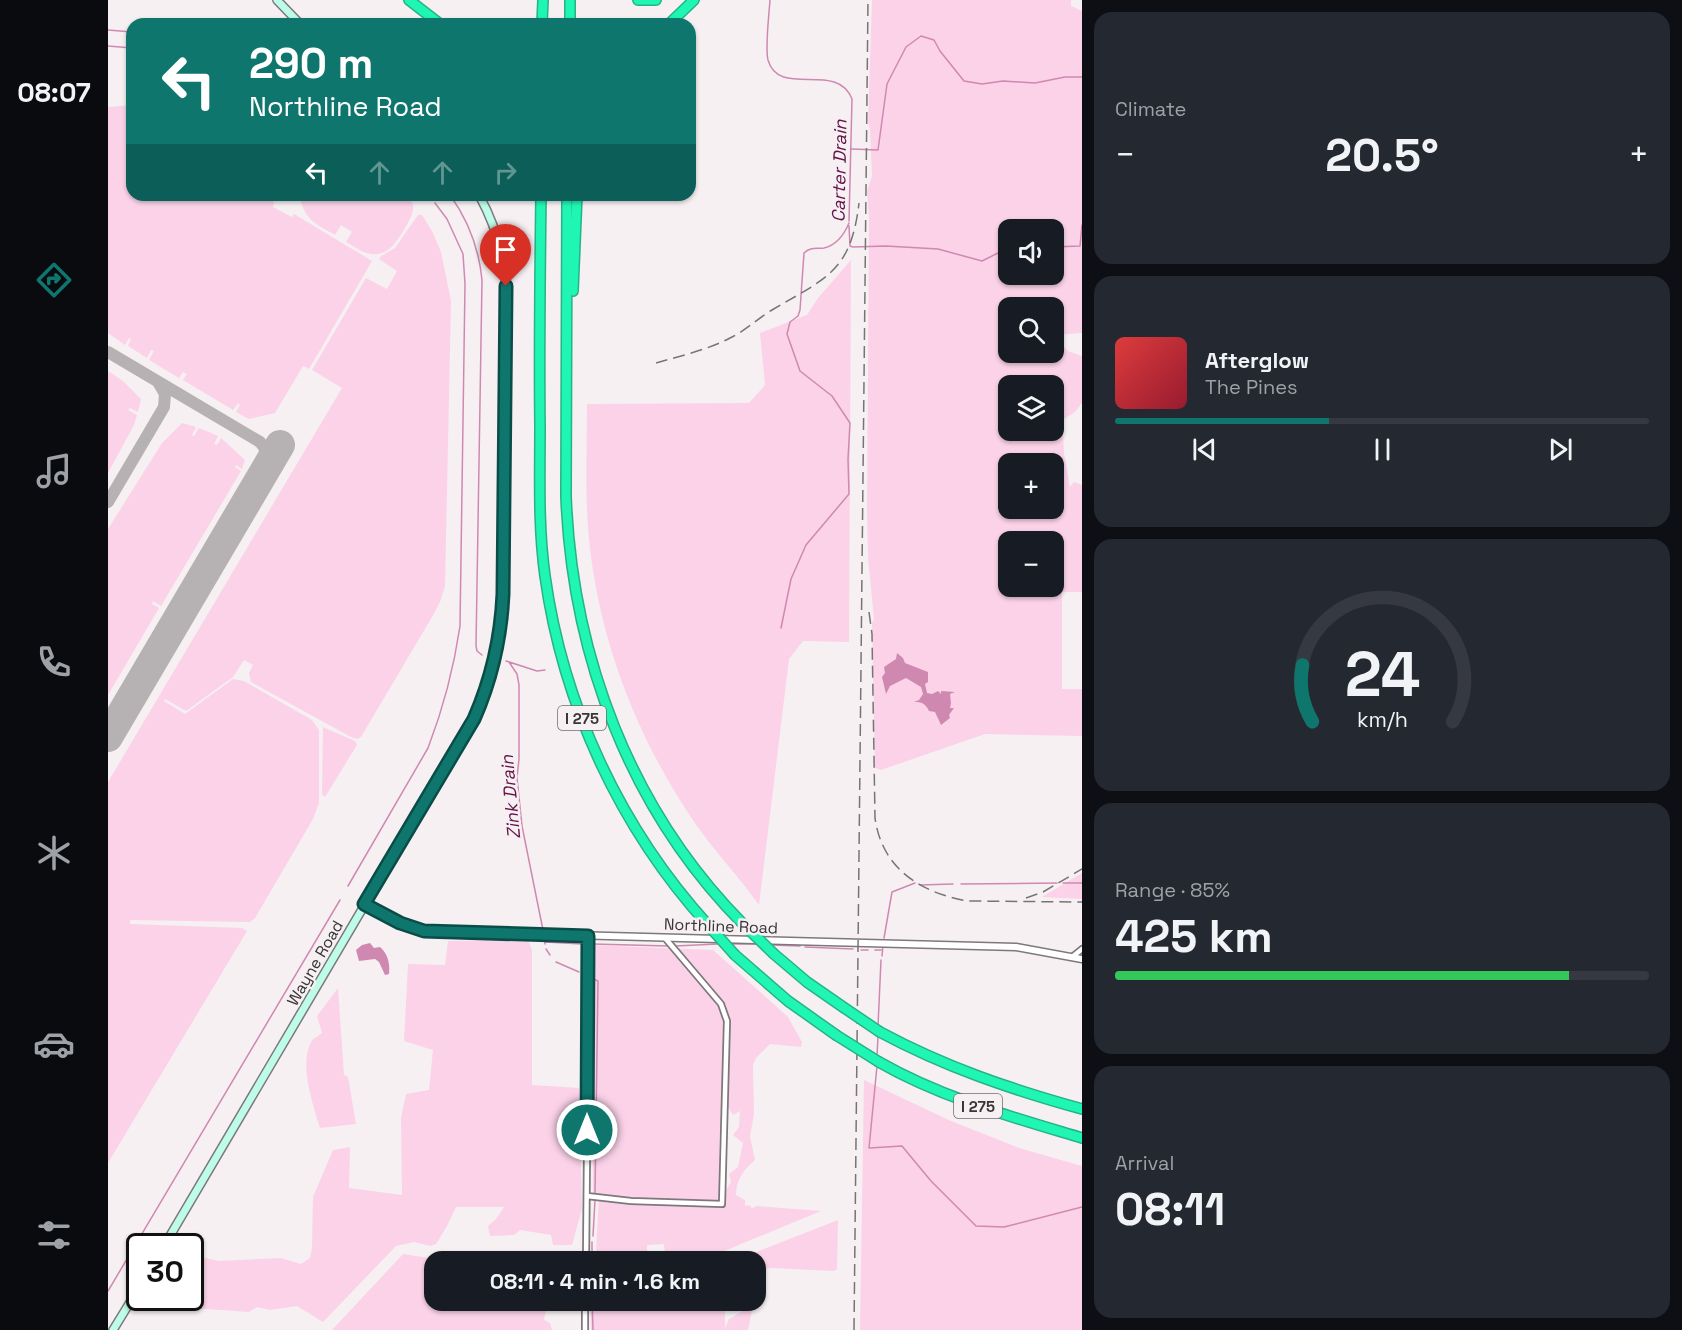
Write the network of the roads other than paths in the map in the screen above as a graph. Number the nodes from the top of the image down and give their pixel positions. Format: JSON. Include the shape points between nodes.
{"nodes":[{"id":1,"x":277,"y":0,"type":"edge"},
{"id":2,"x":409,"y":0,"type":"edge"},
{"id":3,"x":543,"y":0,"type":"edge"},
{"id":4,"x":570,"y":0,"type":"edge"},
{"id":5,"x":638,"y":0,"type":"edge"},
{"id":6,"x":656,"y":0,"type":"edge"},
{"id":7,"x":694,"y":0,"type":"edge"},
{"id":8,"x":294,"y":18,"type":"edge"},
{"id":9,"x":432,"y":18,"type":"edge"},
{"id":10,"x":542,"y":18,"type":"edge"},
{"id":11,"x":570,"y":18,"type":"edge"},
{"id":12,"x":675,"y":18,"type":"edge"},
{"id":13,"x":482,"y":201,"type":"edge"},
{"id":14,"x":536,"y":201,"type":"edge"},
{"id":15,"x":541,"y":201,"type":"edge"},
{"id":16,"x":567,"y":201,"type":"edge"},
{"id":17,"x":577,"y":201,"type":"edge"},
{"id":18,"x":566,"y":381,"type":"junction"},
{"id":19,"x":540,"y":383,"type":"junction"},
{"id":20,"x":364,"y":904,"type":"junction"},
{"id":21,"x":588,"y":936,"type":"junction"},
{"id":22,"x":665,"y":938,"type":"junction"},
{"id":23,"x":1082,"y":949,"type":"edge"},
{"id":24,"x":1072,"y":957,"type":"junction"},
{"id":25,"x":1082,"y":959,"type":"edge"},
{"id":26,"x":1082,"y":1110,"type":"edge"},
{"id":27,"x":1082,"y":1138,"type":"edge"},
{"id":28,"x":587,"y":1196,"type":"junction"},
{"id":29,"x":172,"y":1233,"type":"edge"},
{"id":30,"x":586,"y":1251,"type":"edge"},
{"id":31,"x":126,"y":1309,"type":"edge"},
{"id":32,"x":585,"y":1311,"type":"edge"},
{"id":33,"x":113,"y":1330,"type":"edge"},
{"id":34,"x":585,"y":1330,"type":"edge"}],
"edges":[{"from":1,"to":8,"type":"main road"},
{"from":2,"to":9,"type":"highway"},
{"from":3,"to":10,"type":"highway"},
{"from":4,"to":11,"type":"highway"},
{"from":5,"to":6,"type":"highway"},
{"from":7,"to":12,"type":"highway"},
{"from":13,"to":20,"type":"main road","name":"Wayne Road","via":[[500,243],[506,286],[503,594],[498,644],[487,690],[474,719]]},
{"from":14,"to":19,"type":"highway"},
{"from":15,"to":19,"type":"highway","number":"I 275"},
{"from":16,"to":18,"type":"highway","number":"I 275"},
{"from":17,"to":18,"type":"highway"},
{"from":18,"to":26,"type":"highway","number":"I 275","bridge":true,"via":[[568,544],[579,614],[594,671],[624,752],[695,869],[774,954],[880,1032],[973,1076]]},
{"from":19,"to":27,"type":"highway","number":"I 275","bridge":true,"via":[[541,543],[550,606],[568,680],[593,748],[628,817],[673,884],[735,955],[788,1001],[879,1062],[933,1089]]},
{"from":20,"to":21,"type":"street","name":"Northline Road","via":[[424,931]]},
{"from":20,"to":29,"type":"main road","name":"Wayne Road"},
{"from":21,"to":22,"type":"street","name":"Northline Road"},
{"from":21,"to":28,"type":"street"},
{"from":22,"to":24,"type":"street","name":"Northline Road","via":[[1016,947]]},
{"from":22,"to":28,"type":"street","via":[[721,1004],[727,1021],[722,1204]]},
{"from":23,"to":24,"type":"street"},
{"from":24,"to":25,"type":"street","name":"Northline Road"},
{"from":28,"to":30,"type":"street"},
{"from":31,"to":33,"type":"main road"},
{"from":32,"to":34,"type":"street"}]}
